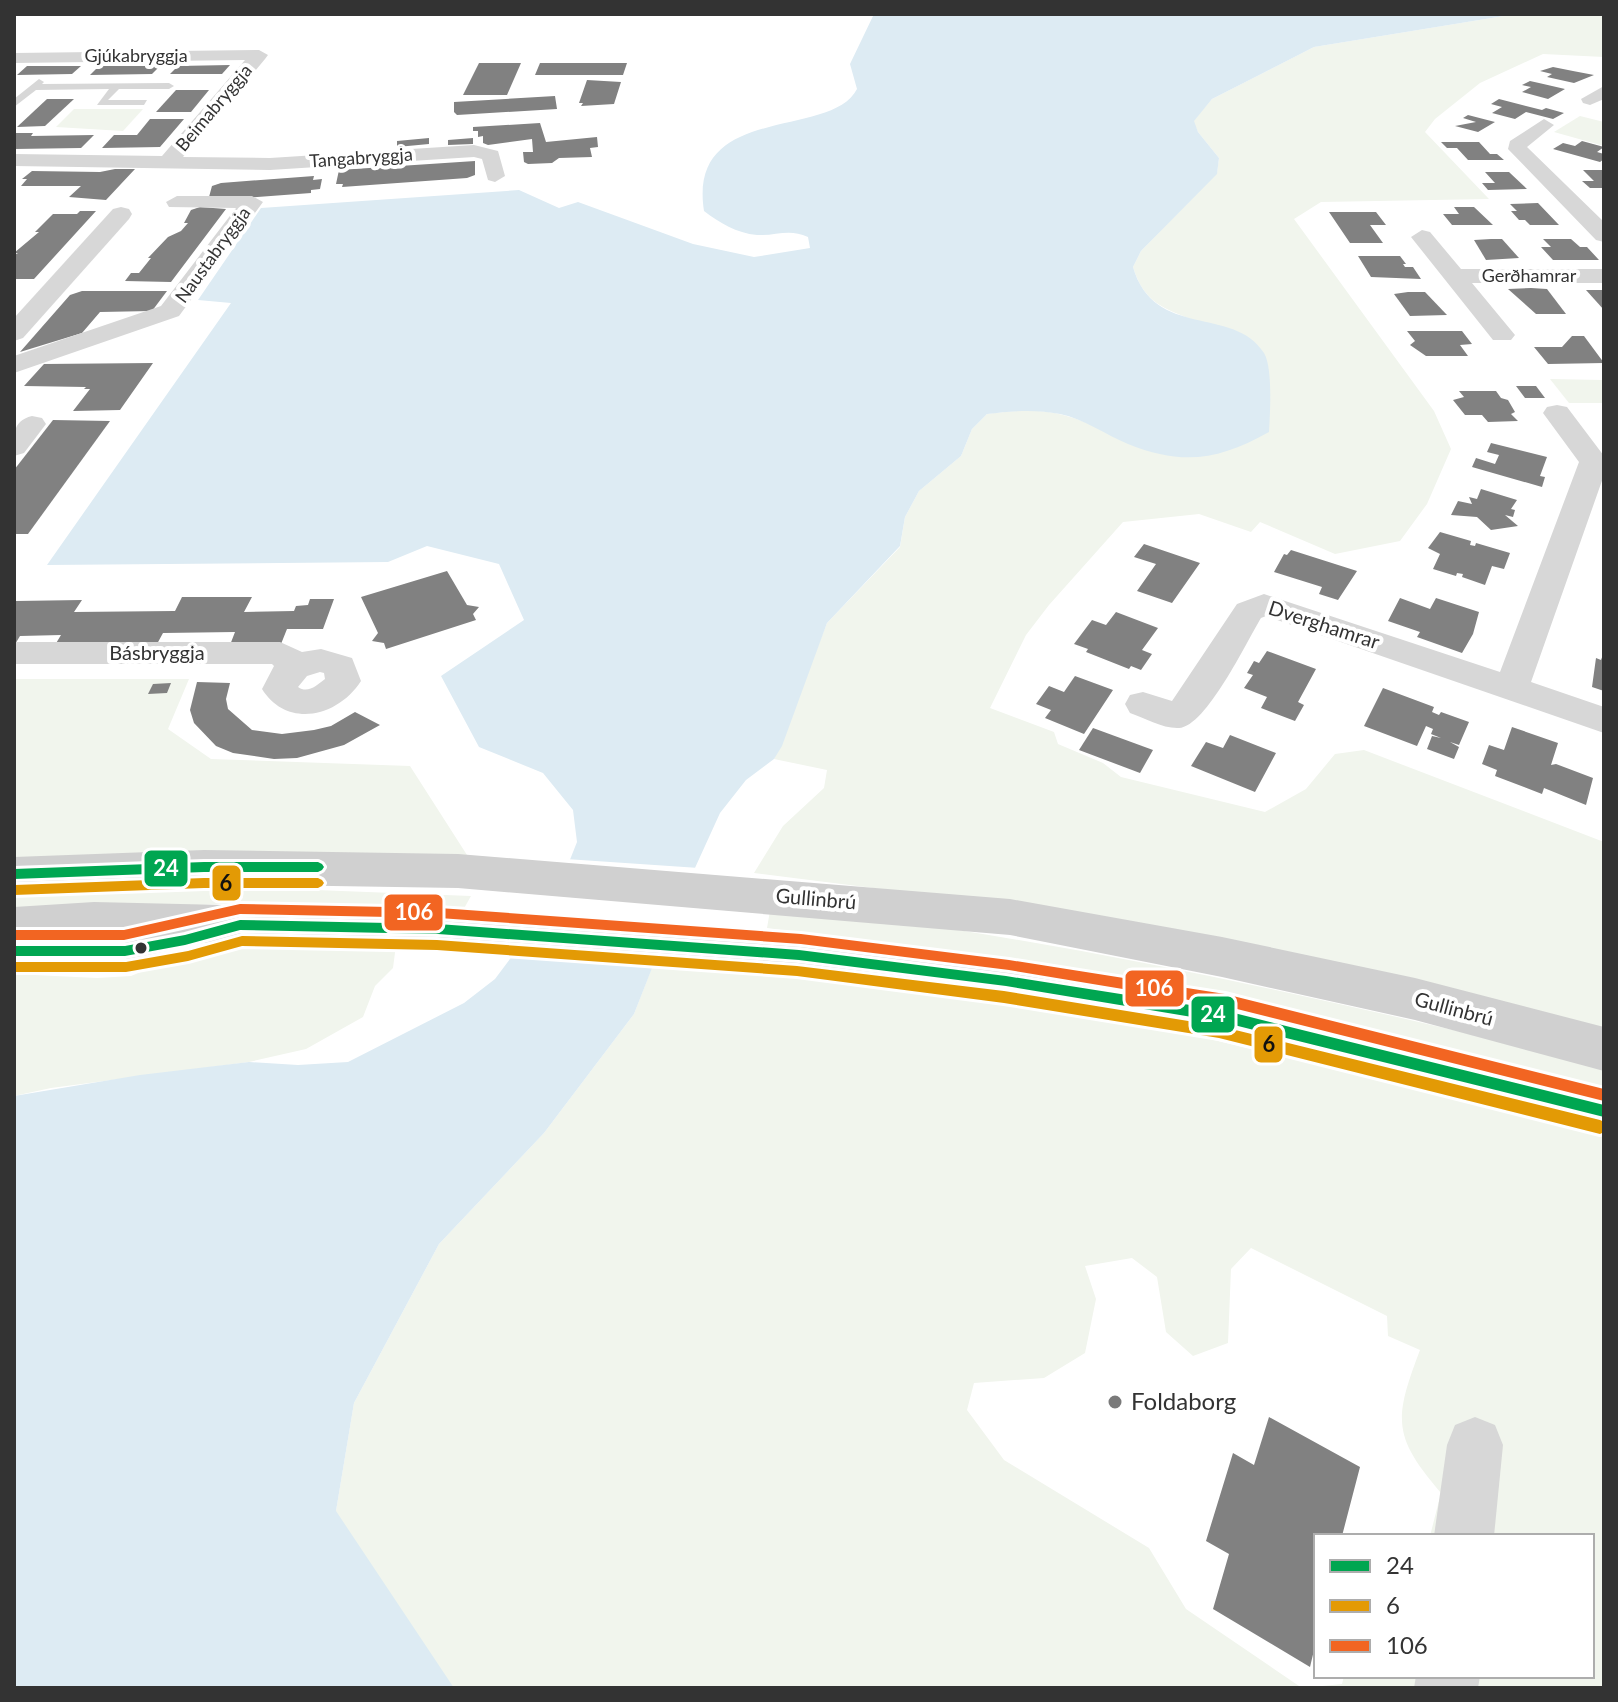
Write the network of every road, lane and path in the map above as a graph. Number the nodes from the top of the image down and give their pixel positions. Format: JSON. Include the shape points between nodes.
{"nodes":[{"id":1,"x":259,"y":55,"type":"joint"},
{"id":2,"x":14,"y":58,"type":"edge"},
{"id":3,"x":169,"y":86,"type":"dead end"},
{"id":4,"x":116,"y":87,"type":"junction"},
{"id":5,"x":144,"y":102,"type":"dead end"},
{"id":6,"x":14,"y":104,"type":"edge"},
{"id":7,"x":1544,"y":125,"type":"dead end"},
{"id":8,"x":14,"y":160,"type":"edge"},
{"id":9,"x":169,"y":161,"type":"junction"},
{"id":10,"x":208,"y":164,"type":"junction"},
{"id":11,"x":495,"y":176,"type":"dead end"},
{"id":12,"x":121,"y":214,"type":"dead end"},
{"id":13,"x":1604,"y":235,"type":"edge"},
{"id":14,"x":1422,"y":237,"type":"dead end"},
{"id":15,"x":1454,"y":276,"type":"junction"},
{"id":16,"x":1604,"y":276,"type":"edge"},
{"id":17,"x":14,"y":333,"type":"edge"},
{"id":18,"x":1502,"y":335,"type":"dead end"},
{"id":19,"x":14,"y":365,"type":"edge"},
{"id":20,"x":1557,"y":413,"type":"dead end"},
{"id":21,"x":14,"y":424,"type":"edge"},
{"id":22,"x":14,"y":447,"type":"edge"},
{"id":23,"x":14,"y":653,"type":"edge"},
{"id":24,"x":297,"y":666,"type":"dead end"},
{"id":25,"x":1511,"y":688,"type":"junction"},
{"id":26,"x":1143,"y":704,"type":"dead end"},
{"id":27,"x":1604,"y":720,"type":"edge"},
{"id":28,"x":14,"y":874,"type":"edge"},
{"id":29,"x":240,"y":925,"type":"junction"},
{"id":30,"x":14,"y":926,"type":"edge"},
{"id":31,"x":14,"y":951,"type":"edge"},
{"id":32,"x":1604,"y":1049,"type":"edge"},
{"id":33,"x":1604,"y":1111,"type":"edge"},
{"id":34,"x":1475,"y":1445,"type":"dead end"},
{"id":35,"x":1464,"y":1534,"type":"edge"}],
"edges":[{"from":1,"to":2,"type":"street","name":"Gjúkabryggja"},
{"from":1,"to":9,"type":"street","name":"Beimabryggja"},
{"from":3,"to":4,"type":"lane"},
{"from":4,"to":5,"type":"lane","via":[[100,103]]},
{"from":4,"to":6,"type":"lane","via":[[36,84]]},
{"from":7,"to":13,"type":"street","via":[[1518,143],[1518,149]]},
{"from":8,"to":9,"type":"street","name":"Tangabryggja"},
{"from":9,"to":10,"type":"street","name":"Tangabryggja"},
{"from":10,"to":11,"type":"street","name":"Tangabryggja","via":[[474,151],[491,155]]},
{"from":10,"to":19,"type":"street","name":"Naustabryggja","via":[[177,202],[252,202],[170,311]]},
{"from":12,"to":17,"type":"street"},
{"from":14,"to":15,"type":"street","name":"Gerðhamrar"},
{"from":15,"to":16,"type":"street","name":"Gerðhamrar"},
{"from":15,"to":18,"type":"street","name":"Gerðhamrar"},
{"from":20,"to":25,"type":"street","via":[[1594,458],[1593,468]]},
{"from":21,"to":22,"type":"street","via":[[32,424]]},
{"from":23,"to":24,"type":"street","name":"Básbryggja","via":[[280,653]]},
{"from":25,"to":26,"type":"street","name":"Dverghamrar","via":[[1264,604],[1249,611],[1192,703],[1178,716]]},
{"from":25,"to":27,"type":"street","name":"Dverghamrar"},
{"from":28,"to":32,"type":"main road","name":"Gullinbrú","via":[[204,867],[458,871],[1010,917],[1415,999]]},
{"from":29,"to":30,"type":"main road","via":[[94,921]]},
{"from":29,"to":31,"type":"lane","via":[[125,951]]},
{"from":29,"to":33,"type":"main road","via":[[438,929],[799,955],[1006,981],[1222,1016]]},
{"from":34,"to":35,"type":"street"}]}
